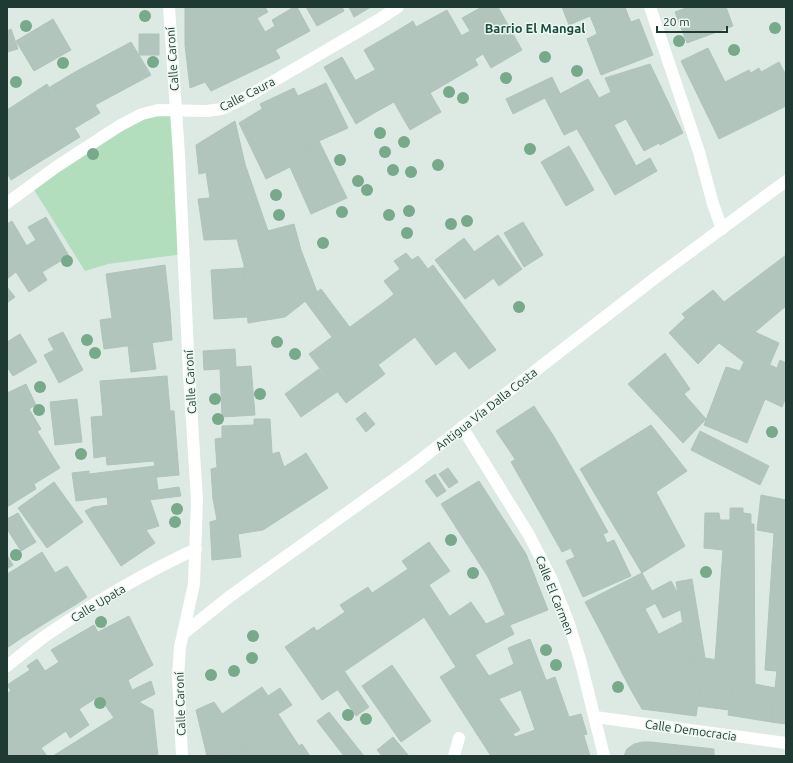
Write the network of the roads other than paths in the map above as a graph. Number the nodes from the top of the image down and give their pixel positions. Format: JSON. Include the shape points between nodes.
{"nodes":[{"id":1,"x":169,"y":7,"type":"edge"},
{"id":2,"x":398,"y":7,"type":"edge"},
{"id":3,"x":650,"y":7,"type":"edge"},
{"id":4,"x":176,"y":110,"type":"junction"},
{"id":5,"x":786,"y":181,"type":"edge"},
{"id":6,"x":7,"y":203,"type":"edge"},
{"id":7,"x":722,"y":228,"type":"junction"},
{"id":8,"x":462,"y":428,"type":"junction"},
{"id":9,"x":196,"y":549,"type":"junction"},
{"id":10,"x":184,"y":633,"type":"junction"},
{"id":11,"x":7,"y":666,"type":"edge"},
{"id":12,"x":595,"y":717,"type":"junction"},
{"id":13,"x":458,"y":738,"type":"dead end"},
{"id":14,"x":786,"y":743,"type":"edge"},
{"id":15,"x":182,"y":756,"type":"edge"},
{"id":16,"x":454,"y":756,"type":"edge"},
{"id":17,"x":604,"y":756,"type":"edge"}],
"edges":[{"from":1,"to":4,"type":"street","name":"Calle Caroní"},
{"from":2,"to":4,"type":"street","name":"Calle Caura","via":[[222,109]]},
{"from":3,"to":7,"type":"street"},
{"from":4,"to":6,"type":"street","name":"Calle Caura","via":[[158,110],[142,114],[119,126]]},
{"from":4,"to":9,"type":"street","name":"Calle Caroní","via":[[197,500]]},
{"from":5,"to":7,"type":"street","name":"Antigua Vía Dalla Costa"},
{"from":7,"to":8,"type":"street","name":"Antigua Vía Dalla Costa"},
{"from":8,"to":10,"type":"street","name":"Antigua Vía Dalla Costa","via":[[229,597]]},
{"from":8,"to":12,"type":"street","name":"Calle El Carmen","via":[[529,535],[551,578],[581,663]]},
{"from":9,"to":10,"type":"street","name":"Calle Caroní","via":[[194,584]]},
{"from":9,"to":11,"type":"street","name":"Calle Upata","via":[[162,565],[94,604]]},
{"from":10,"to":15,"type":"street","name":"Calle Caroní","via":[[180,647],[178,676]]},
{"from":12,"to":14,"type":"street","name":"Calle Democracia"},
{"from":12,"to":17,"type":"street","name":"Calle El Carmen"},
{"from":13,"to":16,"type":"street"}]}
